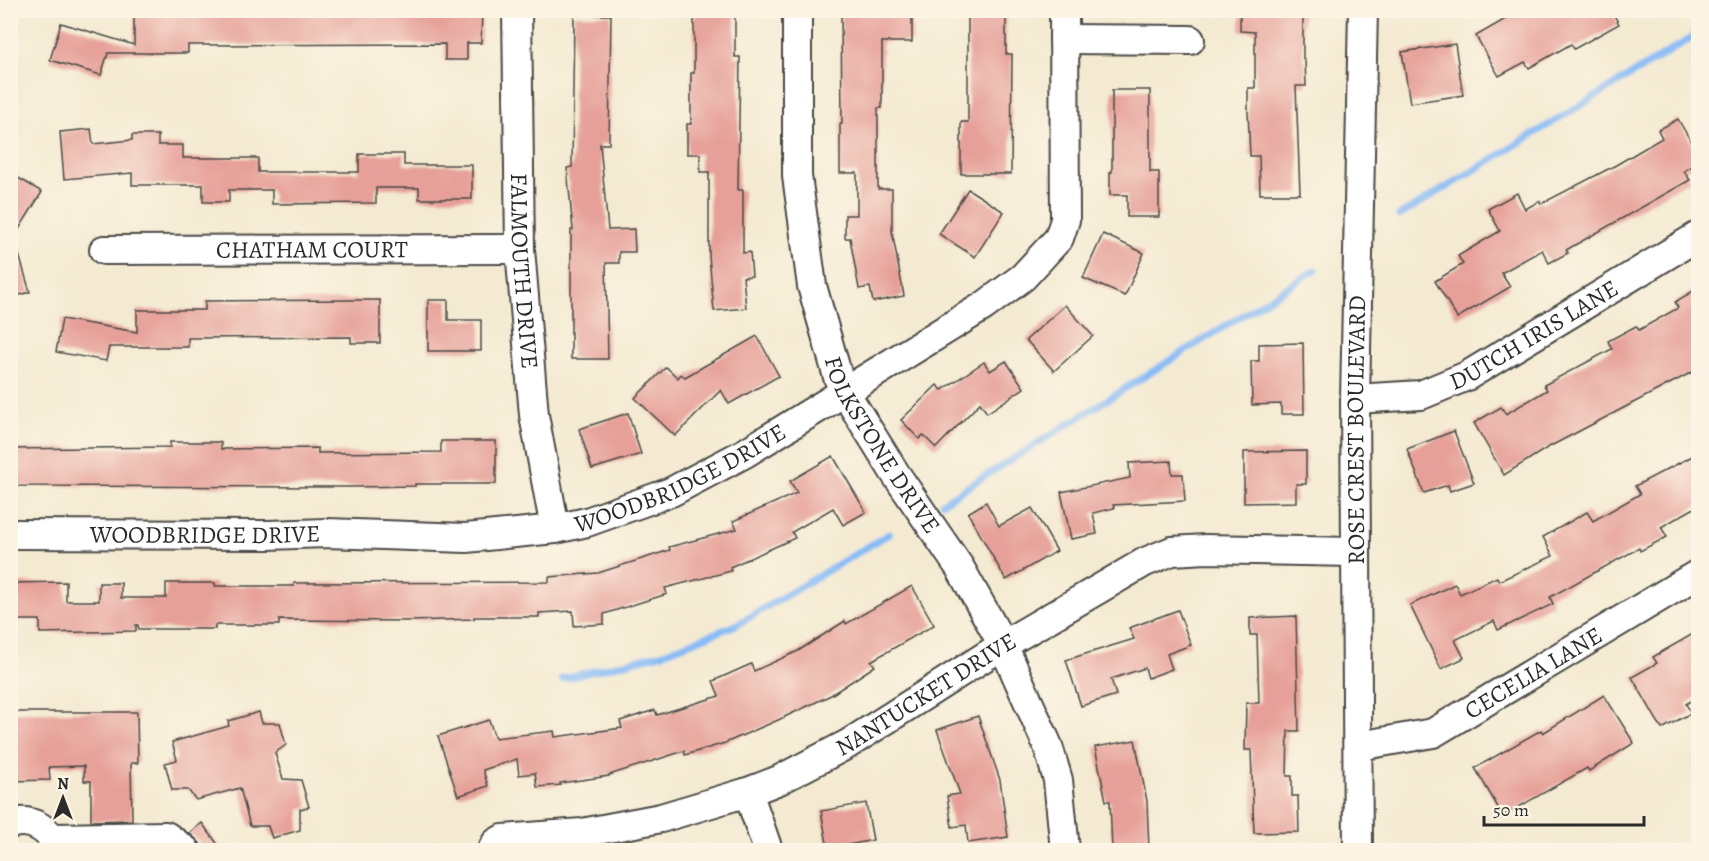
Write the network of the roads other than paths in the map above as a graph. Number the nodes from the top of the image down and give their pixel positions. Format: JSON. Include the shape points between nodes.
{"nodes":[{"id":1,"x":517,"y":10,"type":"edge"},
{"id":2,"x":797,"y":10,"type":"edge"},
{"id":3,"x":1064,"y":10,"type":"edge"},
{"id":4,"x":1363,"y":10,"type":"edge"},
{"id":5,"x":1064,"y":39,"type":"junction"},
{"id":6,"x":1190,"y":40,"type":"dead end"},
{"id":7,"x":1698,"y":236,"type":"edge"},
{"id":8,"x":520,"y":249,"type":"junction"},
{"id":9,"x":104,"y":250,"type":"dead end"},
{"id":10,"x":844,"y":391,"type":"junction"},
{"id":11,"x":1355,"y":399,"type":"junction"},
{"id":12,"x":555,"y":529,"type":"junction"},
{"id":13,"x":10,"y":534,"type":"edge"},
{"id":14,"x":1355,"y":552,"type":"junction"},
{"id":15,"x":1698,"y":574,"type":"edge"},
{"id":16,"x":1003,"y":645,"type":"junction"},
{"id":17,"x":1359,"y":746,"type":"junction"},
{"id":18,"x":748,"y":792,"type":"junction"},
{"id":19,"x":10,"y":824,"type":"edge"},
{"id":20,"x":57,"y":844,"type":"edge"},
{"id":21,"x":184,"y":850,"type":"edge"},
{"id":22,"x":492,"y":850,"type":"edge"},
{"id":23,"x":768,"y":850,"type":"edge"},
{"id":24,"x":1065,"y":850,"type":"edge"},
{"id":25,"x":1358,"y":850,"type":"edge"}],
"edges":[{"from":1,"to":8,"type":"street","name":"FALMOUTH DRIVE"},
{"from":2,"to":10,"type":"street","name":"FOLKSTONE DRIVE","via":[[797,176],[812,286]]},
{"from":3,"to":5,"type":"street","name":"WOODBRIDGE DRIVE"},
{"from":4,"to":11,"type":"street","name":"ROSE CREST BOULEVARD"},
{"from":5,"to":6,"type":"street"},
{"from":5,"to":10,"type":"street","name":"WOODBRIDGE DRIVE","via":[[1065,220],[1059,238],[1023,277],[984,306]]},
{"from":7,"to":11,"type":"street","name":"DUTCH IRIS LANE","via":[[1467,376],[1421,395]]},
{"from":8,"to":9,"type":"street","name":"CHATHAM COURT"},
{"from":8,"to":12,"type":"street","name":"FALMOUTH DRIVE","via":[[534,415]]},
{"from":10,"to":12,"type":"street","name":"WOODBRIDGE DRIVE","via":[[745,453],[671,492],[587,522]]},
{"from":10,"to":16,"type":"street","name":"FOLKSTONE DRIVE","via":[[960,568]]},
{"from":11,"to":14,"type":"street","name":"ROSE CREST BOULEVARD"},
{"from":12,"to":13,"type":"street","name":"WOODBRIDGE DRIVE","via":[[466,538],[327,533]]},
{"from":14,"to":16,"type":"street","name":"NANTUCKET DRIVE","via":[[1172,551],[1145,562]]},
{"from":14,"to":17,"type":"street","name":"ROSE CREST BOULEVARD"},
{"from":15,"to":17,"type":"street","name":"CECELIA LANE","via":[[1432,733]]},
{"from":16,"to":18,"type":"street","name":"NANTUCKET DRIVE","via":[[849,744]]},
{"from":16,"to":24,"type":"street","name":"FOLKSTONE DRIVE","via":[[1048,746],[1058,780]]},
{"from":17,"to":25,"type":"street","name":"ROSE CREST BOULEVARD"},
{"from":18,"to":22,"type":"street","name":"NANTUCKET DRIVE","via":[[650,820],[582,833],[503,839]]},
{"from":18,"to":23,"type":"street"},
{"from":19,"to":20,"type":"street","via":[[30,822],[44,828]]},
{"from":20,"to":21,"type":"street","via":[[166,836]]}]}
